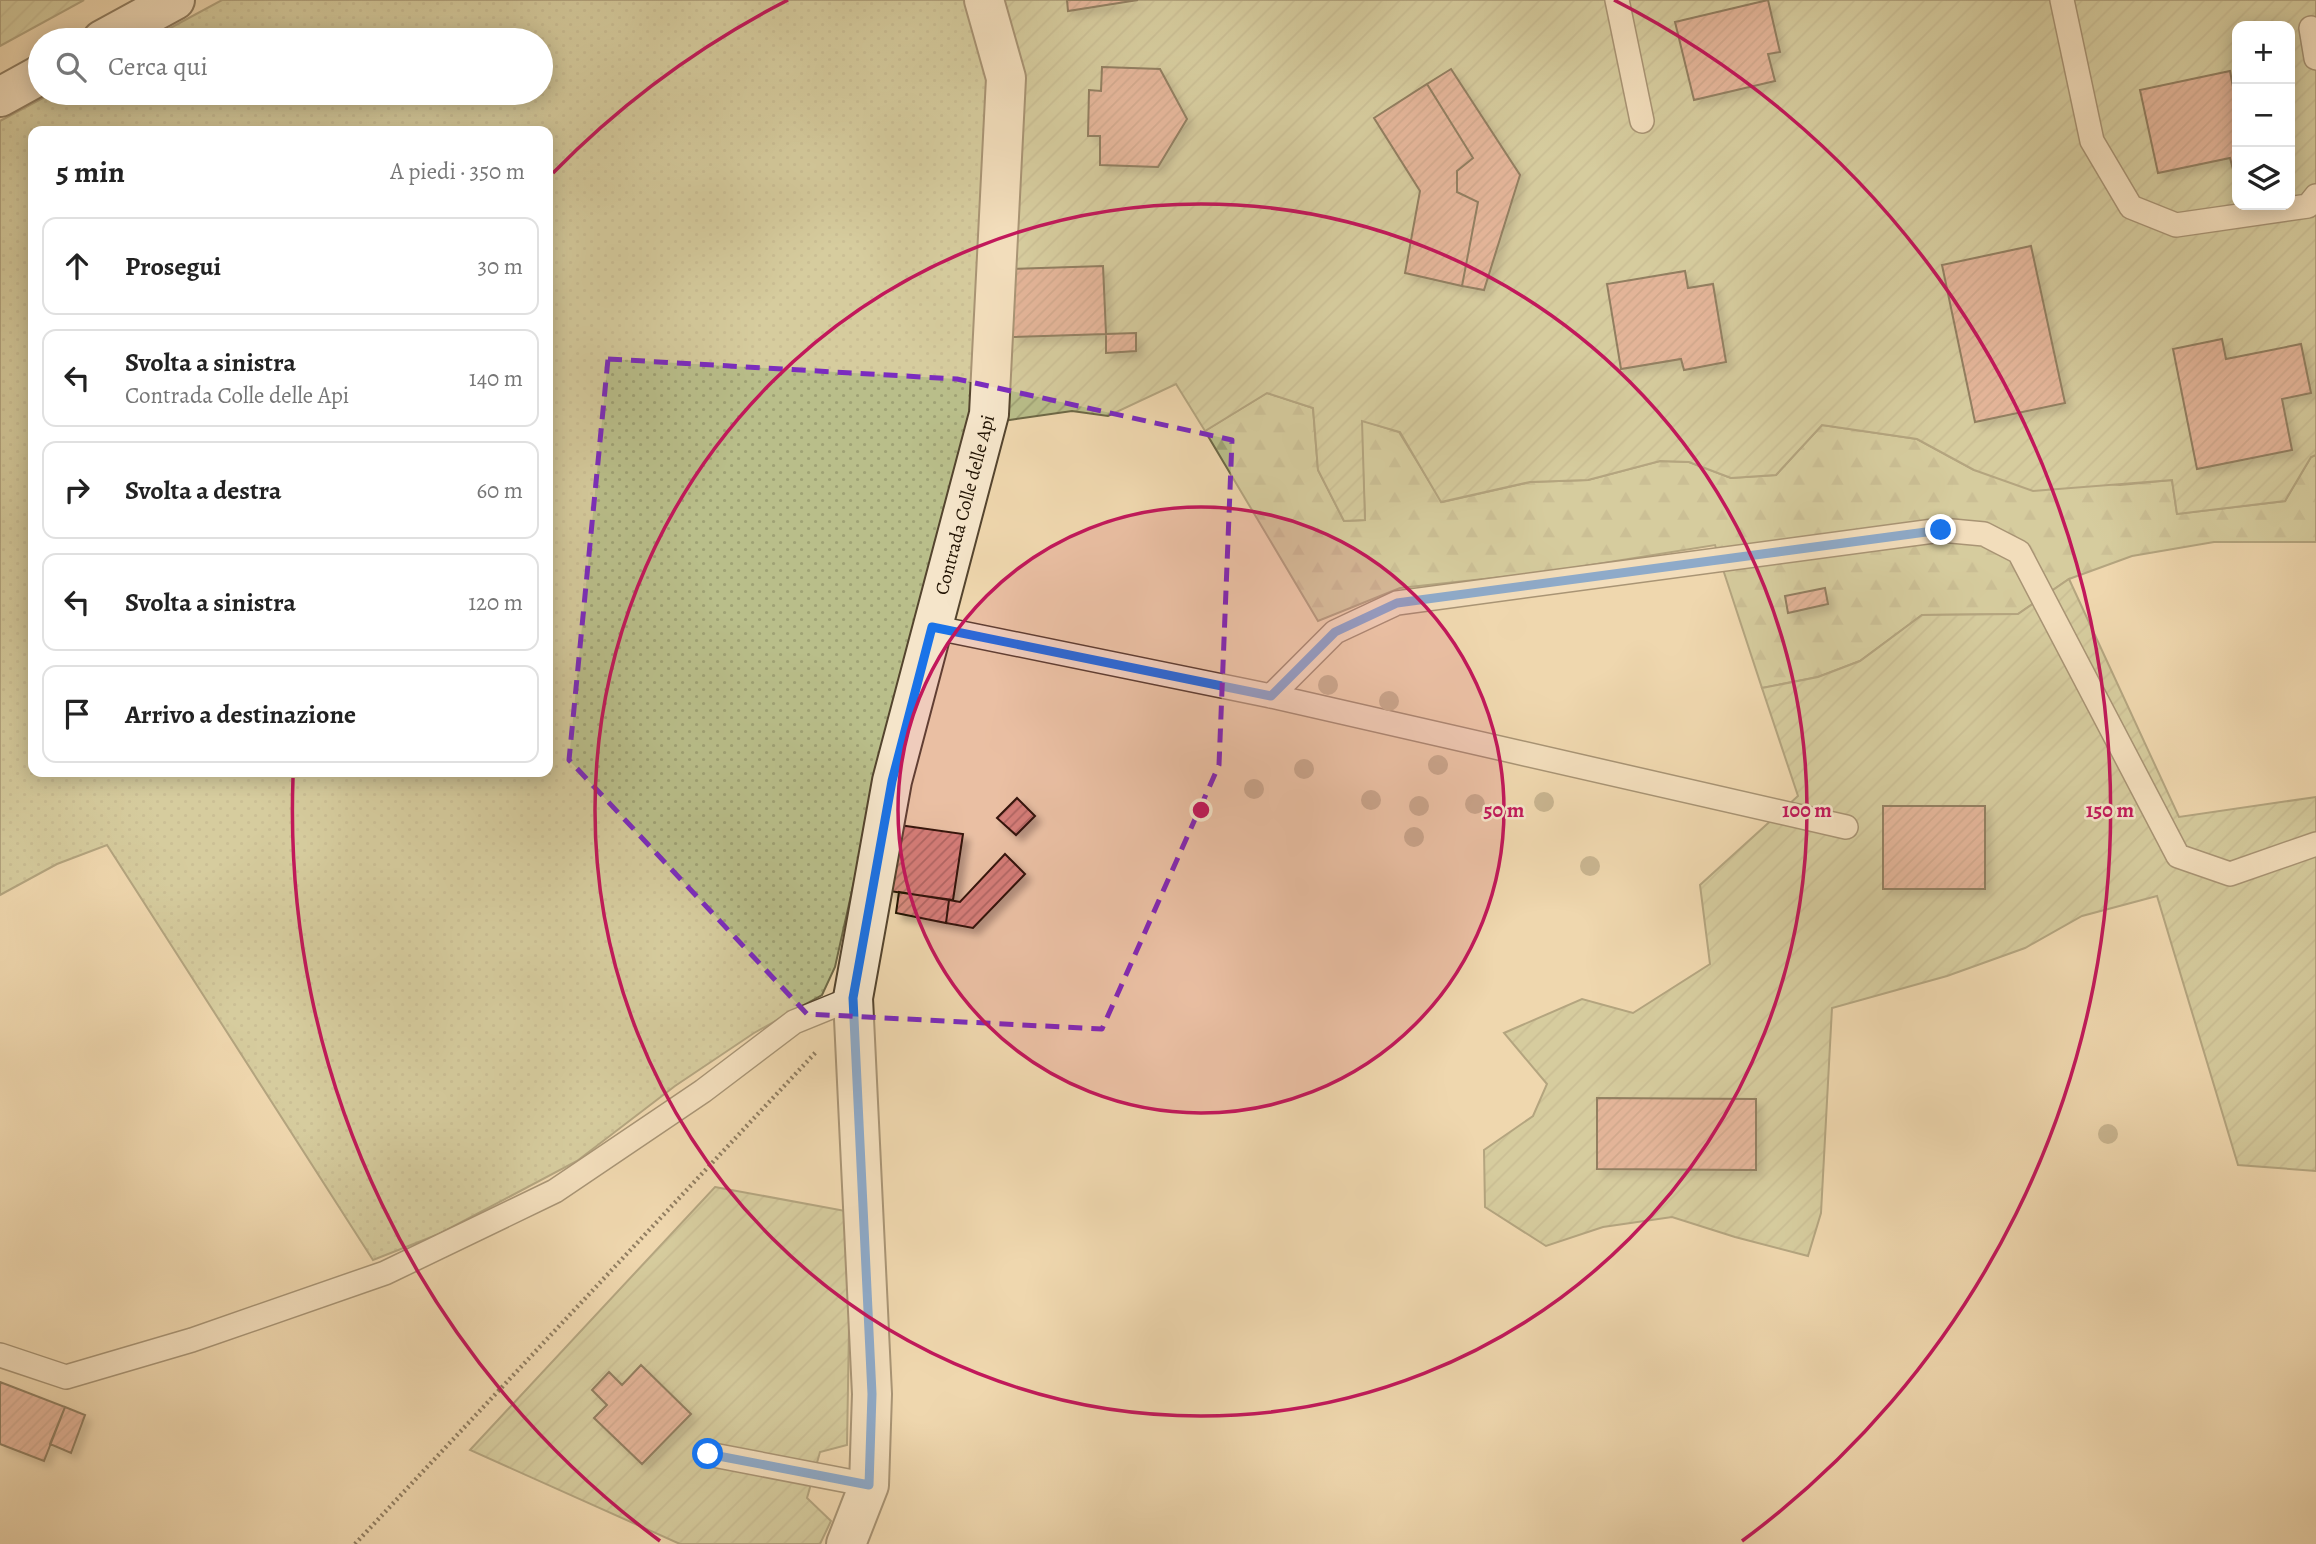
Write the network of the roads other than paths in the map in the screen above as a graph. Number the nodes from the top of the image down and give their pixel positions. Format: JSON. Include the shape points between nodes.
{"nodes":[{"id":1,"x":175,"y":0,"type":"edge"},
{"id":2,"x":984,"y":0,"type":"edge"},
{"id":3,"x":1617,"y":0,"type":"edge"},
{"id":4,"x":2062,"y":0,"type":"edge"},
{"id":5,"x":124,"y":28,"type":"edge"},
{"id":6,"x":2311,"y":29,"type":"dead end"},
{"id":7,"x":2316,"y":58,"type":"edge"},
{"id":8,"x":28,"y":82,"type":"edge"},
{"id":9,"x":0,"y":97,"type":"edge"},
{"id":10,"x":1642,"y":121,"type":"dead end"},
{"id":11,"x":2316,"y":195,"type":"edge"},
{"id":12,"x":932,"y":627,"type":"junction"},
{"id":13,"x":1271,"y":696,"type":"junction"},
{"id":14,"x":1846,"y":827,"type":"dead end"},
{"id":15,"x":2316,"y":844,"type":"edge"},
{"id":16,"x":853,"y":998,"type":"junction"},
{"id":17,"x":0,"y":1355,"type":"edge"},
{"id":18,"x":708,"y":1454,"type":"dead end"},
{"id":19,"x":869,"y":1485,"type":"junction"},
{"id":20,"x":846,"y":1544,"type":"edge"}],
"edges":[{"from":1,"to":5,"type":"street"},
{"from":2,"to":12,"type":"street","name":"Contrada Colle delle Api","via":[[1006,78],[989,414]]},
{"from":3,"to":10,"type":"lane"},
{"from":4,"to":11,"type":"lane","via":[[2092,141],[2131,207],[2176,225],[2308,206]]},
{"from":6,"to":7,"type":"lane"},
{"from":8,"to":9,"type":"street"},
{"from":12,"to":13,"type":"lane"},
{"from":12,"to":16,"type":"street","name":"Contrada Colle delle Api","via":[[892,781]]},
{"from":13,"to":14,"type":"lane"},
{"from":13,"to":15,"type":"lane","via":[[1335,632],[1397,603],[1941,530],[1984,534],[2020,551],[2178,856],[2230,874]]},
{"from":16,"to":17,"type":"lane","via":[[794,1022],[555,1191],[385,1273],[192,1340],[66,1377]]},
{"from":16,"to":19,"type":"street","name":"Contrada Colle delle Api","via":[[872,1394]]},
{"from":18,"to":19,"type":"lane"},
{"from":19,"to":20,"type":"street","name":"Contrada Colle delle Api"}]}
